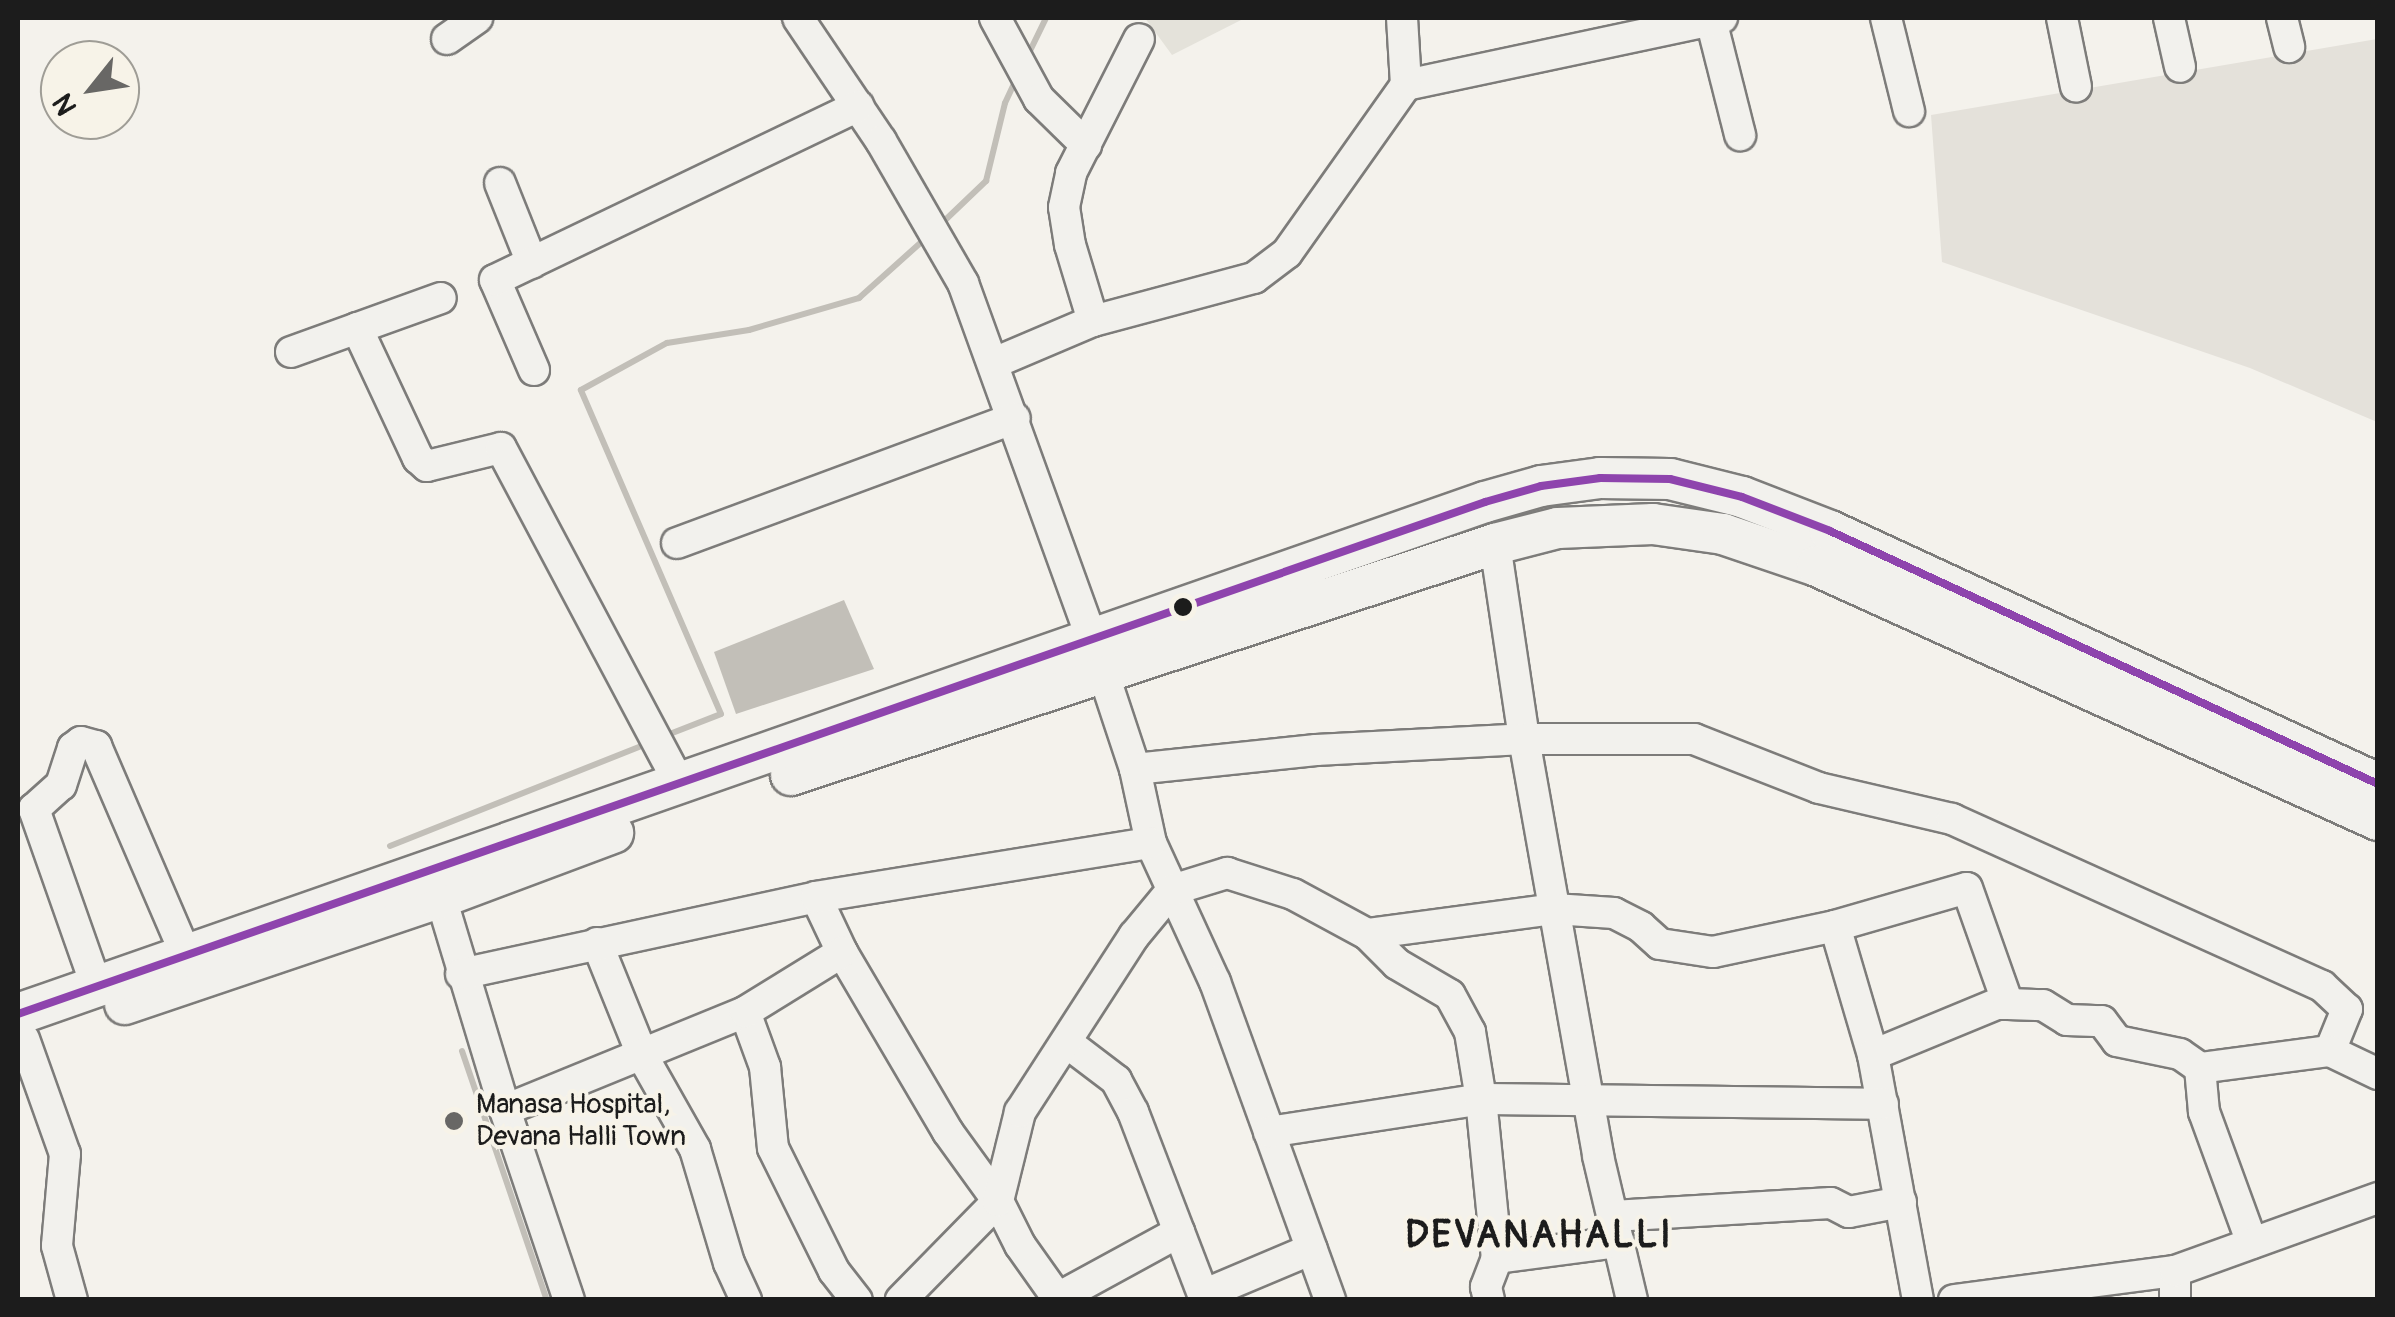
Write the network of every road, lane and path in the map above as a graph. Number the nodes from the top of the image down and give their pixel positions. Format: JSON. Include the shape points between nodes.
{"nodes":[{"id":1,"x":477,"y":18,"type":"edge"},
{"id":2,"x":798,"y":18,"type":"edge"},
{"id":3,"x":995,"y":18,"type":"edge"},
{"id":4,"x":1402,"y":18,"type":"edge"},
{"id":5,"x":1886,"y":18,"type":"edge"},
{"id":6,"x":2062,"y":18,"type":"edge"},
{"id":7,"x":2170,"y":18,"type":"edge"},
{"id":8,"x":1716,"y":19,"type":"edge"},
{"id":9,"x":447,"y":39,"type":"dead end"},
{"id":10,"x":1139,"y":40,"type":"dead end"},
{"id":11,"x":2180,"y":67,"type":"dead end"},
{"id":12,"x":1406,"y":85,"type":"junction"},
{"id":13,"x":2076,"y":88,"type":"dead end"},
{"id":14,"x":858,"y":106,"type":"junction"},
{"id":15,"x":1909,"y":111,"type":"dead end"},
{"id":16,"x":1740,"y":134,"type":"dead end"},
{"id":17,"x":1086,"y":144,"type":"junction"},
{"id":18,"x":500,"y":183,"type":"dead end"},
{"id":19,"x":532,"y":263,"type":"junction"},
{"id":20,"x":440,"y":298,"type":"dead end"},
{"id":21,"x":1094,"y":321,"type":"junction"},
{"id":22,"x":357,"y":328,"type":"junction"},
{"id":23,"x":291,"y":352,"type":"dead end"},
{"id":24,"x":994,"y":363,"type":"junction"},
{"id":25,"x":534,"y":370,"type":"dead end"},
{"id":26,"x":1015,"y":418,"type":"junction"},
{"id":27,"x":677,"y":543,"type":"dead end"},
{"id":28,"x":1495,"y":544,"type":"junction"},
{"id":29,"x":1097,"y":656,"type":"junction"},
{"id":30,"x":1524,"y":739,"type":"junction"},
{"id":31,"x":1135,"y":770,"type":"junction"},
{"id":32,"x":680,"y":784,"type":"junction"},
{"id":33,"x":2378,"y":784,"type":"edge"},
{"id":34,"x":2378,"y":820,"type":"edge"},
{"id":35,"x":1150,"y":843,"type":"junction"},
{"id":36,"x":436,"y":882,"type":"junction"},
{"id":37,"x":1172,"y":890,"type":"junction"},
{"id":38,"x":816,"y":897,"type":"junction"},
{"id":39,"x":1554,"y":909,"type":"junction"},
{"id":40,"x":1836,"y":926,"type":"junction"},
{"id":41,"x":1367,"y":934,"type":"junction"},
{"id":42,"x":597,"y":943,"type":"junction"},
{"id":43,"x":185,"y":952,"type":"junction"},
{"id":44,"x":842,"y":952,"type":"junction"},
{"id":45,"x":462,"y":974,"type":"junction"},
{"id":46,"x":96,"y":986,"type":"junction"},
{"id":47,"x":2008,"y":1004,"type":"junction"},
{"id":48,"x":745,"y":1012,"type":"junction"},
{"id":49,"x":20,"y":1031,"type":"edge"},
{"id":50,"x":1066,"y":1042,"type":"junction"},
{"id":51,"x":2330,"y":1051,"type":"junction"},
{"id":52,"x":1873,"y":1055,"type":"junction"},
{"id":53,"x":643,"y":1057,"type":"junction"},
{"id":54,"x":2200,"y":1068,"type":"junction"},
{"id":55,"x":2378,"y":1074,"type":"edge"},
{"id":56,"x":1482,"y":1099,"type":"junction"},
{"id":57,"x":1588,"y":1099,"type":"junction"},
{"id":58,"x":1883,"y":1104,"type":"junction"},
{"id":59,"x":504,"y":1110,"type":"junction"},
{"id":60,"x":1270,"y":1132,"type":"junction"},
{"id":61,"x":2378,"y":1198,"type":"edge"},
{"id":62,"x":998,"y":1201,"type":"junction"},
{"id":63,"x":1901,"y":1202,"type":"junction"},
{"id":64,"x":1616,"y":1229,"type":"junction"},
{"id":65,"x":1179,"y":1232,"type":"junction"},
{"id":66,"x":2252,"y":1243,"type":"junction"},
{"id":67,"x":1312,"y":1249,"type":"junction"},
{"id":68,"x":1497,"y":1258,"type":"junction"},
{"id":69,"x":2175,"y":1285,"type":"edge"},
{"id":70,"x":1204,"y":1297,"type":"edge"},
{"id":71,"x":1968,"y":1298,"type":"edge"},
{"id":72,"x":1058,"y":1299,"type":"edge"},
{"id":73,"x":72,"y":1300,"type":"edge"},
{"id":74,"x":568,"y":1300,"type":"edge"},
{"id":75,"x":746,"y":1300,"type":"edge"},
{"id":76,"x":857,"y":1300,"type":"edge"},
{"id":77,"x":900,"y":1300,"type":"edge"},
{"id":78,"x":1330,"y":1300,"type":"edge"},
{"id":79,"x":1489,"y":1300,"type":"edge"},
{"id":80,"x":1632,"y":1300,"type":"edge"},
{"id":81,"x":1918,"y":1300,"type":"edge"}],
"edges":[{"from":1,"to":9,"type":"street"},
{"from":2,"to":14,"type":"street"},
{"from":3,"to":17,"type":"street","via":[[1038,99]]},
{"from":4,"to":12,"type":"street"},
{"from":5,"to":15,"type":"street"},
{"from":6,"to":13,"type":"street"},
{"from":7,"to":11,"type":"street"},
{"from":8,"to":12,"type":"street"},
{"from":8,"to":16,"type":"street"},
{"from":10,"to":17,"type":"street"},
{"from":12,"to":21,"type":"street","via":[[1287,253],[1265,270]]},
{"from":14,"to":19,"type":"street"},
{"from":14,"to":24,"type":"street","via":[[963,283]]},
{"from":17,"to":21,"type":"street","via":[[1064,208]]},
{"from":18,"to":19,"type":"street"},
{"from":19,"to":25,"type":"street","via":[[496,280]]},
{"from":20,"to":22,"type":"street"},
{"from":21,"to":24,"type":"street"},
{"from":22,"to":23,"type":"street"},
{"from":22,"to":32,"type":"street","via":[[427,466],[500,448]]},
{"from":24,"to":26,"type":"street"},
{"from":26,"to":27,"type":"street"},
{"from":26,"to":29,"type":"street"},
{"from":28,"to":29,"type":"main road"},
{"from":28,"to":30,"type":"street"},
{"from":28,"to":34,"type":"main road","via":[[1605,524],[1724,534],[1927,614]]},
{"from":29,"to":31,"type":"street"},
{"from":29,"to":32,"type":"main road"},
{"from":29,"to":33,"type":"main road","via":[[1504,496],[1600,478],[1670,480],[1742,498],[1866,546]]},
{"from":29,"to":36,"type":"main road","via":[[613,833]]},
{"from":30,"to":31,"type":"street","via":[[1316,750]]},
{"from":30,"to":39,"type":"street"},
{"from":30,"to":51,"type":"street","via":[[1694,739],[1819,788],[1952,820],[2322,986],[2347,1009]]},
{"from":31,"to":35,"type":"street"},
{"from":32,"to":36,"type":"main road"},
{"from":35,"to":37,"type":"street"},
{"from":35,"to":38,"type":"street"},
{"from":36,"to":43,"type":"main road"},
{"from":36,"to":45,"type":"street"},
{"from":36,"to":49,"type":"main road"},
{"from":37,"to":41,"type":"street","via":[[1227,873],[1293,894]]},
{"from":37,"to":50,"type":"street"},
{"from":37,"to":60,"type":"street","via":[[1215,982]]},
{"from":38,"to":42,"type":"street"},
{"from":38,"to":44,"type":"street"},
{"from":39,"to":40,"type":"street","via":[[1614,914],[1660,944],[1712,952]]},
{"from":39,"to":41,"type":"street"},
{"from":39,"to":57,"type":"street"},
{"from":40,"to":47,"type":"street","via":[[1967,888]]},
{"from":40,"to":52,"type":"street"},
{"from":41,"to":56,"type":"street","via":[[1397,964],[1450,996],[1470,1032]]},
{"from":42,"to":45,"type":"street"},
{"from":42,"to":53,"type":"street"},
{"from":43,"to":46,"type":"main road"},
{"from":43,"to":46,"type":"street","via":[[96,746],[82,742],[73,748],[62,784],[34,809]]},
{"from":44,"to":48,"type":"street"},
{"from":44,"to":62,"type":"street","via":[[948,1132]]},
{"from":45,"to":59,"type":"street"},
{"from":46,"to":49,"type":"main road"},
{"from":47,"to":52,"type":"street"},
{"from":47,"to":54,"type":"street","via":[[2043,1005],[2067,1020],[2102,1021],[2117,1041],[2180,1054]]},
{"from":48,"to":53,"type":"street"},
{"from":48,"to":76,"type":"street","via":[[765,1067],[773,1148],[834,1270]]},
{"from":49,"to":73,"type":"street","via":[[65,1154],[57,1246]]},
{"from":50,"to":62,"type":"street","via":[[1020,1112]]},
{"from":50,"to":65,"type":"street","via":[[1116,1080]]},
{"from":51,"to":54,"type":"street"},
{"from":51,"to":55,"type":"street"},
{"from":52,"to":58,"type":"street"},
{"from":53,"to":59,"type":"street"},
{"from":53,"to":75,"type":"street","via":[[694,1149]]},
{"from":54,"to":66,"type":"street","via":[[2204,1112]]},
{"from":56,"to":57,"type":"street"},
{"from":56,"to":60,"type":"street"},
{"from":56,"to":68,"type":"street"},
{"from":57,"to":58,"type":"street"},
{"from":57,"to":64,"type":"street"},
{"from":58,"to":63,"type":"street"},
{"from":59,"to":74,"type":"street"},
{"from":60,"to":67,"type":"street"},
{"from":61,"to":66,"type":"street"},
{"from":62,"to":72,"type":"street"},
{"from":62,"to":77,"type":"street"},
{"from":63,"to":64,"type":"street","via":[[1849,1212],[1831,1204]]},
{"from":63,"to":81,"type":"street"},
{"from":64,"to":68,"type":"street"},
{"from":64,"to":80,"type":"street"},
{"from":65,"to":70,"type":"street"},
{"from":65,"to":72,"type":"street"},
{"from":66,"to":69,"type":"street"},
{"from":67,"to":70,"type":"street"},
{"from":67,"to":78,"type":"street"},
{"from":68,"to":79,"type":"street","via":[[1486,1287]]},
{"from":69,"to":71,"type":"street"}]}
